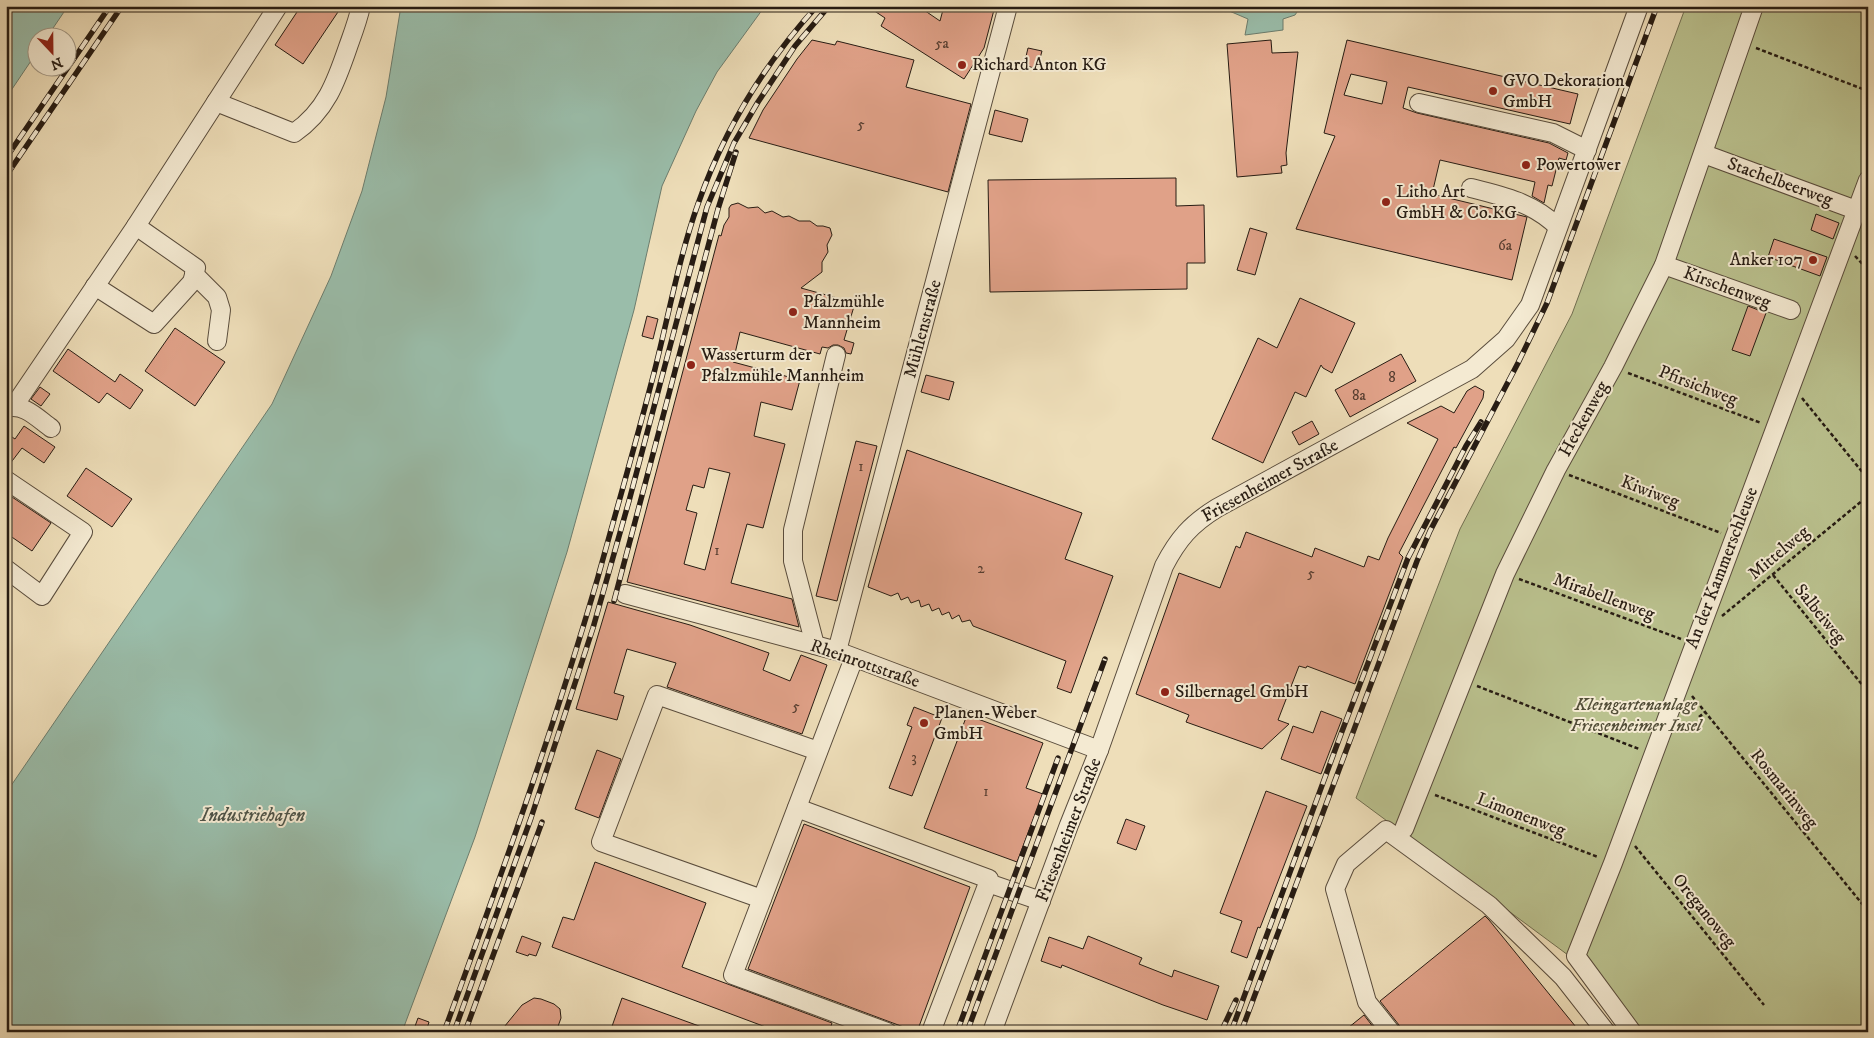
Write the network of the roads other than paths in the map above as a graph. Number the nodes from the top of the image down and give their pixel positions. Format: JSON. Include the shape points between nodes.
{"nodes":[{"id":1,"x":278,"y":6,"type":"edge"},
{"id":2,"x":361,"y":6,"type":"edge"},
{"id":3,"x":1008,"y":6,"type":"edge"},
{"id":4,"x":1640,"y":6,"type":"edge"},
{"id":5,"x":1754,"y":6,"type":"edge"},
{"id":6,"x":216,"y":102,"type":"junction"},
{"id":7,"x":1419,"y":103,"type":"dead end"},
{"id":8,"x":1587,"y":150,"type":"junction"},
{"id":9,"x":1704,"y":154,"type":"junction"},
{"id":10,"x":1868,"y":180,"type":"edge"},
{"id":11,"x":1471,"y":188,"type":"dead end"},
{"id":12,"x":1856,"y":210,"type":"junction"},
{"id":13,"x":136,"y":226,"type":"junction"},
{"id":14,"x":1558,"y":227,"type":"junction"},
{"id":15,"x":1664,"y":265,"type":"junction"},
{"id":16,"x":194,"y":274,"type":"junction"},
{"id":17,"x":95,"y":286,"type":"junction"},
{"id":18,"x":1790,"y":310,"type":"dead end"},
{"id":19,"x":217,"y":341,"type":"dead end"},
{"id":20,"x":836,"y":355,"type":"dead end"},
{"id":21,"x":10,"y":407,"type":"edge"},
{"id":22,"x":51,"y":428,"type":"dead end"},
{"id":23,"x":6,"y":480,"type":"edge"},
{"id":24,"x":6,"y":569,"type":"edge"},
{"id":25,"x":625,"y":594,"type":"dead end"},
{"id":26,"x":815,"y":645,"type":"junction"},
{"id":27,"x":837,"y":651,"type":"junction"},
{"id":28,"x":854,"y":658,"type":"junction"},
{"id":29,"x":1100,"y":750,"type":"junction"},
{"id":30,"x":818,"y":751,"type":"junction"},
{"id":31,"x":797,"y":808,"type":"junction"},
{"id":32,"x":1404,"y":829,"type":"dead end"},
{"id":33,"x":988,"y":883,"type":"junction"},
{"id":34,"x":762,"y":899,"type":"junction"},
{"id":35,"x":1040,"y":901,"type":"junction"},
{"id":36,"x":887,"y":1032,"type":"edge"},
{"id":37,"x":931,"y":1032,"type":"edge"},
{"id":38,"x":992,"y":1032,"type":"edge"},
{"id":39,"x":1391,"y":1032,"type":"edge"},
{"id":40,"x":1606,"y":1032,"type":"edge"},
{"id":41,"x":1632,"y":1032,"type":"edge"}],
"edges":[{"from":1,"to":6,"type":"street"},
{"from":2,"to":6,"type":"street","via":[[328,99],[306,125],[294,133]]},
{"from":3,"to":27,"type":"street","name":"Mühlenstraße"},
{"from":4,"to":8,"type":"street","name":"Friesenheimer Straße"},
{"from":5,"to":9,"type":"street","name":"Heckenweg"},
{"from":6,"to":13,"type":"street"},
{"from":7,"to":8,"type":"street","via":[[1553,133]]},
{"from":8,"to":14,"type":"street","name":"Friesenheimer Straße"},
{"from":9,"to":12,"type":"street","name":"Stachelbeerweg"},
{"from":9,"to":15,"type":"street","name":"Heckenweg"},
{"from":10,"to":12,"type":"street","name":"An der Kammerschleuse"},
{"from":11,"to":14,"type":"street","via":[[1518,200],[1547,216]]},
{"from":12,"to":41,"type":"street","name":"An der Kammerschleuse","via":[[1576,956]]},
{"from":13,"to":16,"type":"street","via":[[196,268]]},
{"from":13,"to":17,"type":"street"},
{"from":14,"to":29,"type":"street","name":"Friesenheimer Straße","via":[[1530,305],[1506,339],[1472,369],[1203,516],[1181,536],[1164,566]]},
{"from":15,"to":18,"type":"street","name":"Kirschenweg"},
{"from":15,"to":32,"type":"street","name":"Heckenweg","via":[[1505,574]]},
{"from":16,"to":17,"type":"street","via":[[192,282],[154,324]]},
{"from":16,"to":19,"type":"street","via":[[217,297],[221,310]]},
{"from":17,"to":21,"type":"street"},
{"from":20,"to":26,"type":"street","via":[[794,530],[793,561]]},
{"from":21,"to":22,"type":"street","via":[[23,408]]},
{"from":23,"to":24,"type":"street","via":[[83,532],[42,596]]},
{"from":25,"to":26,"type":"street","name":"Rheinrottstraße"},
{"from":26,"to":27,"type":"street","name":"Rheinrottstraße"},
{"from":27,"to":28,"type":"street","name":"Rheinrottstraße"},
{"from":28,"to":29,"type":"street","name":"Rheinrottstraße"},
{"from":28,"to":30,"type":"street"},
{"from":29,"to":35,"type":"street","name":"Friesenheimer Straße"},
{"from":30,"to":31,"type":"street"},
{"from":30,"to":34,"type":"street","via":[[657,695],[601,842]]},
{"from":31,"to":33,"type":"street","via":[[989,879]]},
{"from":31,"to":34,"type":"street"},
{"from":33,"to":35,"type":"street"},
{"from":33,"to":37,"type":"street"},
{"from":34,"to":36,"type":"street","via":[[733,975]]},
{"from":35,"to":38,"type":"street","name":"Friesenheimer Straße"},
{"from":39,"to":40,"type":"street","via":[[1367,1002],[1335,889],[1346,864],[1386,830],[1489,905],[1564,978]]}]}
